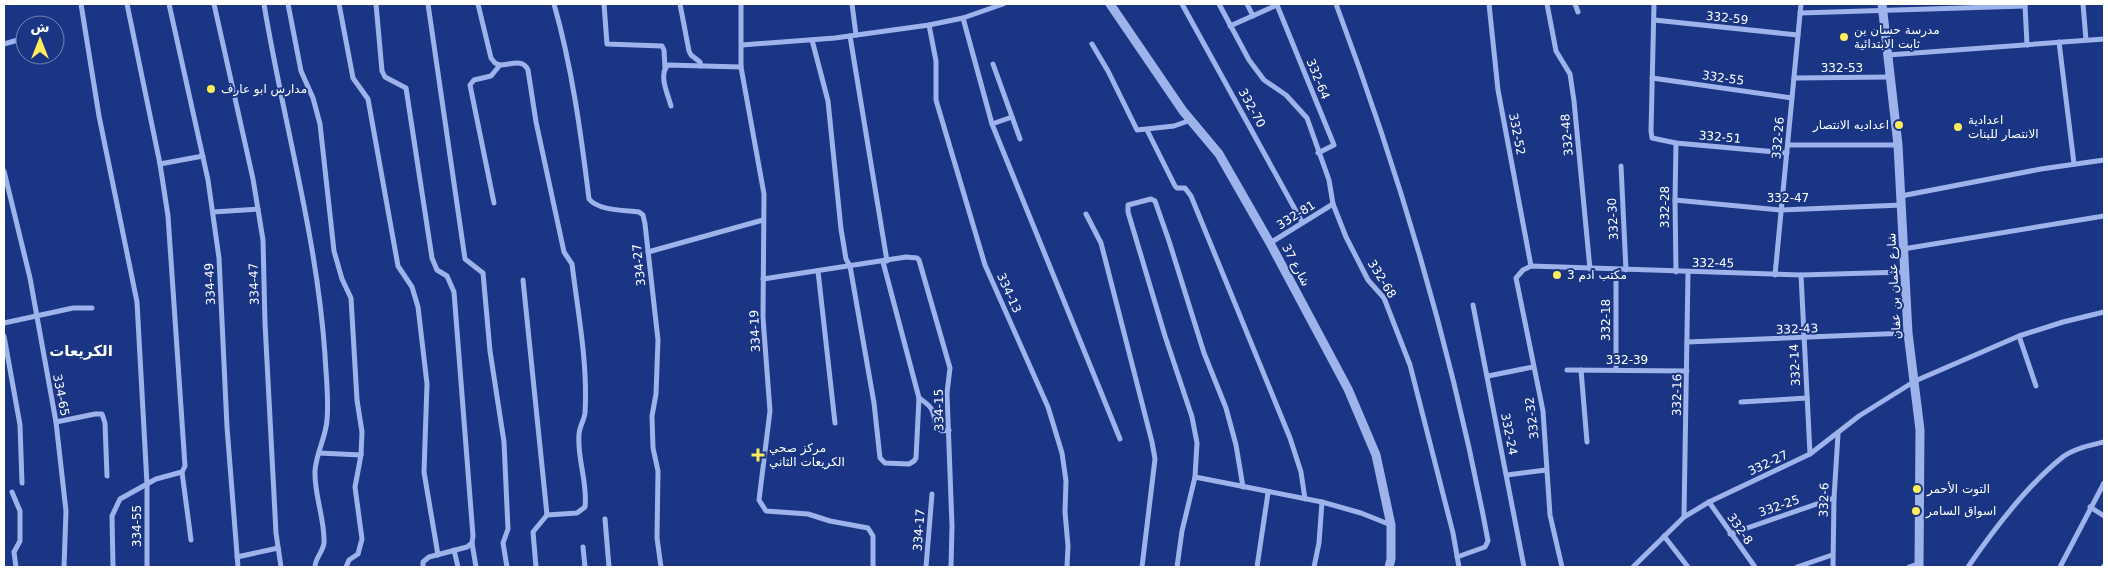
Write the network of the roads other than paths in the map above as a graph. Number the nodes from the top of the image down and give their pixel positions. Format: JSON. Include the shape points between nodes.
{"nodes":[{"id":1,"x":81,"y":4,"type":"edge"},
{"id":2,"x":127,"y":4,"type":"edge"},
{"id":3,"x":169,"y":4,"type":"edge"},
{"id":4,"x":214,"y":4,"type":"edge"},
{"id":5,"x":264,"y":4,"type":"edge"},
{"id":6,"x":288,"y":4,"type":"edge"},
{"id":7,"x":339,"y":4,"type":"edge"},
{"id":8,"x":376,"y":4,"type":"edge"},
{"id":9,"x":428,"y":4,"type":"edge"},
{"id":10,"x":478,"y":4,"type":"edge"},
{"id":11,"x":554,"y":4,"type":"edge"},
{"id":12,"x":604,"y":4,"type":"edge"},
{"id":13,"x":680,"y":4,"type":"edge"},
{"id":14,"x":741,"y":4,"type":"edge"},
{"id":15,"x":852,"y":4,"type":"edge"},
{"id":16,"x":1003,"y":4,"type":"edge"},
{"id":17,"x":1110,"y":4,"type":"edge"},
{"id":18,"x":1182,"y":4,"type":"edge"},
{"id":19,"x":1219,"y":4,"type":"edge"},
{"id":20,"x":1247,"y":4,"type":"edge"},
{"id":21,"x":1336,"y":4,"type":"edge"},
{"id":22,"x":1489,"y":4,"type":"edge"},
{"id":23,"x":1547,"y":4,"type":"edge"},
{"id":24,"x":1575,"y":4,"type":"edge"},
{"id":25,"x":1654,"y":4,"type":"edge"},
{"id":26,"x":1801,"y":4,"type":"edge"},
{"id":27,"x":2083,"y":4,"type":"edge"},
{"id":28,"x":1277,"y":5,"type":"edge"},
{"id":29,"x":2025,"y":5,"type":"edge"},
{"id":30,"x":1880,"y":6,"type":"edge"},
{"id":31,"x":1980,"y":6,"type":"edge"},
{"id":32,"x":1578,"y":12,"type":"dead end"},
{"id":33,"x":1800,"y":13,"type":"junction"},
{"id":34,"x":1253,"y":16,"type":"junction"},
{"id":35,"x":963,"y":18,"type":"junction"},
{"id":36,"x":1654,"y":20,"type":"junction"},
{"id":37,"x":929,"y":25,"type":"junction"},
{"id":38,"x":1230,"y":26,"type":"junction"},
{"id":39,"x":1798,"y":35,"type":"junction"},
{"id":40,"x":853,"y":36,"type":"junction"},
{"id":41,"x":2104,"y":39,"type":"edge"},
{"id":42,"x":812,"y":40,"type":"junction"},
{"id":43,"x":2086,"y":40,"type":"junction"},
{"id":44,"x":2059,"y":42,"type":"junction"},
{"id":45,"x":1092,"y":44,"type":"dead end"},
{"id":46,"x":742,"y":45,"type":"junction"},
{"id":47,"x":2027,"y":45,"type":"junction"},
{"id":48,"x":1888,"y":55,"type":"junction"},
{"id":49,"x":993,"y":64,"type":"dead end"},
{"id":50,"x":500,"y":66,"type":"junction"},
{"id":51,"x":701,"y":66,"type":"junction"},
{"id":52,"x":742,"y":67,"type":"junction"},
{"id":53,"x":665,"y":68,"type":"junction"},
{"id":54,"x":1891,"y":77,"type":"junction"},
{"id":55,"x":1652,"y":78,"type":"junction"},
{"id":56,"x":1794,"y":78,"type":"junction"},
{"id":57,"x":1792,"y":98,"type":"junction"},
{"id":58,"x":671,"y":106,"type":"dead end"},
{"id":59,"x":1012,"y":117,"type":"junction"},
{"id":60,"x":1190,"y":120,"type":"junction"},
{"id":61,"x":992,"y":124,"type":"junction"},
{"id":62,"x":1147,"y":130,"type":"junction"},
{"id":63,"x":1020,"y":139,"type":"dead end"},
{"id":64,"x":1676,"y":143,"type":"junction"},
{"id":65,"x":1788,"y":145,"type":"junction"},
{"id":66,"x":1898,"y":145,"type":"junction"},
{"id":67,"x":1318,"y":153,"type":"junction"},
{"id":68,"x":1787,"y":153,"type":"junction"},
{"id":69,"x":203,"y":156,"type":"junction"},
{"id":70,"x":2104,"y":160,"type":"edge"},
{"id":71,"x":160,"y":164,"type":"junction"},
{"id":72,"x":2074,"y":164,"type":"junction"},
{"id":73,"x":1621,"y":166,"type":"dead end"},
{"id":74,"x":4,"y":171,"type":"edge"},
{"id":75,"x":1675,"y":200,"type":"junction"},
{"id":76,"x":1901,"y":200,"type":"junction"},
{"id":77,"x":494,"y":203,"type":"dead end"},
{"id":78,"x":1333,"y":204,"type":"junction"},
{"id":79,"x":258,"y":209,"type":"junction"},
{"id":80,"x":1781,"y":210,"type":"junction"},
{"id":81,"x":213,"y":212,"type":"junction"},
{"id":82,"x":1086,"y":214,"type":"dead end"},
{"id":83,"x":2104,"y":216,"type":"edge"},
{"id":84,"x":764,"y":220,"type":"junction"},
{"id":85,"x":1302,"y":222,"type":"junction"},
{"id":86,"x":1270,"y":243,"type":"junction"},
{"id":87,"x":1903,"y":249,"type":"junction"},
{"id":88,"x":648,"y":252,"type":"junction"},
{"id":89,"x":885,"y":262,"type":"junction"},
{"id":90,"x":850,"y":266,"type":"junction"},
{"id":91,"x":1532,"y":266,"type":"junction"},
{"id":92,"x":1590,"y":269,"type":"junction"},
{"id":93,"x":1523,"y":270,"type":"joint"},
{"id":94,"x":1616,"y":270,"type":"junction"},
{"id":95,"x":1626,"y":270,"type":"junction"},
{"id":96,"x":818,"y":271,"type":"junction"},
{"id":97,"x":1676,"y":272,"type":"junction"},
{"id":98,"x":1688,"y":272,"type":"junction"},
{"id":99,"x":1904,"y":272,"type":"junction"},
{"id":100,"x":1776,"y":275,"type":"junction"},
{"id":101,"x":1800,"y":275,"type":"junction"},
{"id":102,"x":763,"y":279,"type":"junction"},
{"id":103,"x":523,"y":280,"type":"dead end"},
{"id":104,"x":1473,"y":304,"type":"dead end"},
{"id":105,"x":92,"y":308,"type":"dead end"},
{"id":106,"x":2104,"y":312,"type":"edge"},
{"id":107,"x":36,"y":315,"type":"junction"},
{"id":108,"x":4,"y":323,"type":"edge"},
{"id":109,"x":1908,"y":333,"type":"junction"},
{"id":110,"x":4,"y":336,"type":"edge"},
{"id":111,"x":2019,"y":336,"type":"junction"},
{"id":112,"x":1804,"y":339,"type":"junction"},
{"id":113,"x":1687,"y":342,"type":"junction"},
{"id":114,"x":1533,"y":367,"type":"junction"},
{"id":115,"x":1567,"y":370,"type":"dead end"},
{"id":116,"x":1582,"y":370,"type":"junction"},
{"id":117,"x":1616,"y":370,"type":"junction"},
{"id":118,"x":1687,"y":371,"type":"junction"},
{"id":119,"x":1488,"y":376,"type":"junction"},
{"id":120,"x":1914,"y":381,"type":"junction"},
{"id":121,"x":2036,"y":386,"type":"dead end"},
{"id":122,"x":919,"y":398,"type":"junction"},
{"id":123,"x":1807,"y":398,"type":"junction"},
{"id":124,"x":1741,"y":402,"type":"dead end"},
{"id":125,"x":56,"y":422,"type":"junction"},
{"id":126,"x":835,"y":423,"type":"dead end"},
{"id":127,"x":949,"y":430,"type":"junction"},
{"id":128,"x":1838,"y":434,"type":"junction"},
{"id":129,"x":1120,"y":439,"type":"dead end"},
{"id":130,"x":1587,"y":442,"type":"dead end"},
{"id":131,"x":2104,"y":442,"type":"edge"},
{"id":132,"x":319,"y":452,"type":"junction"},
{"id":133,"x":1810,"y":454,"type":"junction"},
{"id":134,"x":361,"y":455,"type":"junction"},
{"id":135,"x":1546,"y":470,"type":"junction"},
{"id":136,"x":182,"y":472,"type":"junction"},
{"id":137,"x":1507,"y":475,"type":"junction"},
{"id":138,"x":107,"y":476,"type":"dead end"},
{"id":139,"x":1195,"y":477,"type":"junction"},
{"id":140,"x":22,"y":483,"type":"dead end"},
{"id":141,"x":2104,"y":483,"type":"edge"},
{"id":142,"x":147,"y":484,"type":"junction"},
{"id":143,"x":1243,"y":488,"type":"junction"},
{"id":144,"x":12,"y":492,"type":"dead end"},
{"id":145,"x":1268,"y":493,"type":"junction"},
{"id":146,"x":932,"y":494,"type":"dead end"},
{"id":147,"x":1834,"y":498,"type":"junction"},
{"id":148,"x":1305,"y":499,"type":"junction"},
{"id":149,"x":1322,"y":502,"type":"junction"},
{"id":150,"x":1709,"y":502,"type":"junction"},
{"id":151,"x":2090,"y":507,"type":"junction"},
{"id":152,"x":547,"y":515,"type":"junction"},
{"id":153,"x":2104,"y":516,"type":"edge"},
{"id":154,"x":1684,"y":518,"type":"junction"},
{"id":155,"x":605,"y":519,"type":"dead end"},
{"id":156,"x":1390,"y":525,"type":"junction"},
{"id":157,"x":1730,"y":534,"type":"junction"},
{"id":158,"x":1664,"y":536,"type":"junction"},
{"id":159,"x":191,"y":540,"type":"dead end"},
{"id":160,"x":472,"y":543,"type":"junction"},
{"id":161,"x":583,"y":547,"type":"dead end"},
{"id":162,"x":278,"y":548,"type":"junction"},
{"id":163,"x":454,"y":550,"type":"junction"},
{"id":164,"x":438,"y":555,"type":"junction"},
{"id":165,"x":1832,"y":555,"type":"junction"},
{"id":166,"x":236,"y":557,"type":"junction"},
{"id":167,"x":1457,"y":557,"type":"junction"},
{"id":168,"x":1915,"y":566,"type":"edge"},
{"id":169,"x":16,"y":567,"type":"edge"},
{"id":170,"x":64,"y":567,"type":"edge"},
{"id":171,"x":113,"y":567,"type":"edge"},
{"id":172,"x":147,"y":567,"type":"edge"},
{"id":173,"x":238,"y":567,"type":"edge"},
{"id":174,"x":281,"y":567,"type":"edge"},
{"id":175,"x":315,"y":567,"type":"edge"},
{"id":176,"x":346,"y":567,"type":"edge"},
{"id":177,"x":423,"y":567,"type":"edge"},
{"id":178,"x":458,"y":567,"type":"edge"},
{"id":179,"x":476,"y":567,"type":"edge"},
{"id":180,"x":506,"y":567,"type":"edge"},
{"id":181,"x":536,"y":567,"type":"edge"},
{"id":182,"x":585,"y":567,"type":"edge"},
{"id":183,"x":610,"y":567,"type":"edge"},
{"id":184,"x":661,"y":567,"type":"edge"},
{"id":185,"x":873,"y":567,"type":"edge"},
{"id":186,"x":926,"y":567,"type":"edge"},
{"id":187,"x":951,"y":567,"type":"edge"},
{"id":188,"x":1067,"y":567,"type":"edge"},
{"id":189,"x":1142,"y":567,"type":"edge"},
{"id":190,"x":1176,"y":567,"type":"edge"},
{"id":191,"x":1257,"y":567,"type":"edge"},
{"id":192,"x":1314,"y":567,"type":"edge"},
{"id":193,"x":1388,"y":567,"type":"edge"},
{"id":194,"x":1458,"y":567,"type":"edge"},
{"id":195,"x":1524,"y":567,"type":"edge"},
{"id":196,"x":1562,"y":567,"type":"edge"},
{"id":197,"x":1633,"y":567,"type":"edge"},
{"id":198,"x":1688,"y":567,"type":"edge"},
{"id":199,"x":1755,"y":567,"type":"edge"},
{"id":200,"x":1797,"y":567,"type":"edge"},
{"id":201,"x":1833,"y":567,"type":"edge"},
{"id":202,"x":1968,"y":567,"type":"edge"},
{"id":203,"x":2060,"y":567,"type":"edge"}],
"edges":[{"from":1,"to":142,"type":"street","name":"334-55","via":[[99,116],[137,302]]},
{"from":2,"to":71,"type":"street"},
{"from":3,"to":69,"type":"street","name":"334-49"},
{"from":4,"to":79,"type":"street","name":"334-47"},
{"from":5,"to":132,"type":"street","via":[[318,284],[328,420]]},
{"from":6,"to":134,"type":"street","via":[[301,71],[320,124],[334,251],[350,298],[362,432]]},
{"from":7,"to":164,"type":"street","via":[[353,78],[368,99],[398,266],[412,287],[418,308],[427,384],[424,472]]},
{"from":8,"to":160,"type":"street","via":[[382,71],[385,77],[406,88],[432,258],[454,292]]},
{"from":9,"to":180,"type":"street","via":[[465,259],[483,272],[490,351],[504,442],[508,529],[503,543]]},
{"from":10,"to":50,"type":"street","via":[[491,58]]},
{"from":11,"to":88,"type":"street","name":"334-27","via":[[580,130],[590,199],[594,204],[643,214]]},
{"from":12,"to":53,"type":"street","via":[[607,44],[662,46]]},
{"from":13,"to":51,"type":"street","via":[[689,51]]},
{"from":14,"to":46,"type":"street","name":"334-19"},
{"from":15,"to":40,"type":"street"},
{"from":16,"to":35,"type":"street"},
{"from":17,"to":60,"type":"street","name":"شارع 37"},
{"from":18,"to":85,"type":"street","name":"332-70"},
{"from":19,"to":38,"type":"street","name":"332-68"},
{"from":20,"to":34,"type":"street"},
{"from":21,"to":167,"type":"street","via":[[1366,85],[1425,274],[1477,481],[1488,541],[1485,547]]},
{"from":22,"to":91,"type":"street","name":"332-52","via":[[1498,90]]},
{"from":23,"to":92,"type":"street","name":"332-48","via":[[1556,51],[1570,74]]},
{"from":24,"to":32,"type":"street"},
{"from":25,"to":36,"type":"street"},
{"from":26,"to":33,"type":"street","name":"332-26"},
{"from":27,"to":43,"type":"street"},
{"from":28,"to":34,"type":"street"},
{"from":28,"to":67,"type":"street","name":"332-64","via":[[1334,145]]},
{"from":29,"to":31,"type":"street"},
{"from":29,"to":47,"type":"street"},
{"from":30,"to":31,"type":"street"},
{"from":30,"to":33,"type":"street"},
{"from":30,"to":48,"type":"street","name":"شارع عثمان بن عفان"},
{"from":33,"to":39,"type":"street","name":"332-26"},
{"from":34,"to":38,"type":"street"},
{"from":35,"to":37,"type":"street"},
{"from":35,"to":61,"type":"street"},
{"from":36,"to":39,"type":"street","name":"332-59"},
{"from":36,"to":55,"type":"street"},
{"from":37,"to":40,"type":"street"},
{"from":37,"to":188,"type":"street","name":"334-13","via":[[936,60],[936,100],[985,265],[1048,407],[1062,453],[1066,481]]},
{"from":38,"to":67,"type":"street","name":"332-68","via":[[1264,80],[1286,95],[1307,118]]},
{"from":39,"to":56,"type":"street","name":"332-26"},
{"from":40,"to":42,"type":"street"},
{"from":40,"to":89,"type":"street"},
{"from":41,"to":43,"type":"street"},
{"from":42,"to":46,"type":"street"},
{"from":42,"to":90,"type":"street","via":[[828,101],[841,229]]},
{"from":43,"to":44,"type":"street"},
{"from":44,"to":47,"type":"street"},
{"from":44,"to":72,"type":"street"},
{"from":45,"to":62,"type":"street","via":[[1135,129]]},
{"from":46,"to":52,"type":"street","name":"334-19"},
{"from":47,"to":48,"type":"street"},
{"from":48,"to":54,"type":"street","name":"شارع عثمان بن عفان"},
{"from":49,"to":59,"type":"street"},
{"from":50,"to":77,"type":"street","via":[[491,76],[474,80],[470,85]]},
{"from":50,"to":152,"type":"street","via":[[522,63],[528,70],[564,252],[572,264],[584,361],[585,415],[578,434],[585,508],[577,513]]},
{"from":51,"to":52,"type":"street"},
{"from":51,"to":53,"type":"street","via":[[673,64]]},
{"from":52,"to":84,"type":"street","name":"334-19","via":[[764,194]]},
{"from":53,"to":58,"type":"street","via":[[663,78]]},
{"from":54,"to":56,"type":"street","name":"332-53"},
{"from":54,"to":66,"type":"street","name":"شارع عثمان بن عفان"},
{"from":55,"to":57,"type":"street","name":"332-55"},
{"from":55,"to":64,"type":"street","name":"332-51","via":[[1652,138]]},
{"from":56,"to":57,"type":"street","name":"332-26"},
{"from":57,"to":65,"type":"street","name":"332-26"},
{"from":59,"to":61,"type":"street"},
{"from":59,"to":63,"type":"street"},
{"from":60,"to":62,"type":"street"},
{"from":60,"to":86,"type":"street","name":"شارع 37","via":[[1219,154]]},
{"from":61,"to":129,"type":"street"},
{"from":62,"to":148,"type":"street","via":[[1175,186],[1185,188],[1191,196],[1290,438],[1301,472]]},
{"from":64,"to":68,"type":"street","name":"332-51"},
{"from":64,"to":75,"type":"street","name":"332-28"},
{"from":65,"to":66,"type":"street"},
{"from":65,"to":68,"type":"street","name":"332-26"},
{"from":66,"to":76,"type":"street","name":"شارع عثمان بن عفان"},
{"from":67,"to":78,"type":"street","name":"332-68","via":[[1329,180]]},
{"from":68,"to":80,"type":"street","name":"332-26"},
{"from":69,"to":71,"type":"street"},
{"from":69,"to":81,"type":"street","name":"334-49"},
{"from":70,"to":72,"type":"street","name":"332-47"},
{"from":71,"to":136,"type":"street","via":[[176,314],[185,466]]},
{"from":72,"to":76,"type":"street","name":"332-47"},
{"from":73,"to":95,"type":"street","name":"332-30"},
{"from":74,"to":107,"type":"street","name":"334-65"},
{"from":75,"to":80,"type":"street","name":"332-47"},
{"from":75,"to":97,"type":"street","name":"332-28"},
{"from":76,"to":80,"type":"street","name":"332-47"},
{"from":76,"to":87,"type":"street","name":"شارع عثمان بن عفان"},
{"from":78,"to":85,"type":"street","name":"332-81"},
{"from":78,"to":167,"type":"street","name":"332-68","via":[[1368,280],[1384,298],[1410,364]]},
{"from":79,"to":81,"type":"street"},
{"from":79,"to":162,"type":"street","name":"334-47","via":[[263,240]]},
{"from":80,"to":100,"type":"street","name":"332-26"},
{"from":81,"to":166,"type":"street","name":"334-49","via":[[219,258]]},
{"from":82,"to":189,"type":"street","via":[[1102,243],[1155,459]]},
{"from":83,"to":87,"type":"street"},
{"from":84,"to":88,"type":"street"},
{"from":84,"to":102,"type":"street","name":"334-19"},
{"from":85,"to":86,"type":"street","name":"332-81"},
{"from":86,"to":156,"type":"street","name":"شارع 37","via":[[1352,397],[1376,455]]},
{"from":87,"to":99,"type":"street","name":"شارع عثمان بن عفان"},
{"from":88,"to":184,"type":"street","name":"334-27","via":[[658,340],[652,416],[658,471],[657,538]]},
{"from":89,"to":90,"type":"street"},
{"from":89,"to":122,"type":"street"},
{"from":89,"to":127,"type":"street","name":"334-15","via":[[906,257],[917,258],[922,264],[950,368],[947,393]]},
{"from":90,"to":96,"type":"street"},
{"from":90,"to":122,"type":"street","via":[[882,462],[908,464],[914,461]]},
{"from":91,"to":92,"type":"street","name":"332-45"},
{"from":91,"to":93,"type":"street","name":"332-45"},
{"from":92,"to":94,"type":"street","name":"332-45"},
{"from":93,"to":114,"type":"street","name":"332-32","via":[[1516,278]]},
{"from":94,"to":95,"type":"street","name":"332-45"},
{"from":94,"to":117,"type":"street","name":"332-18"},
{"from":95,"to":97,"type":"street","name":"332-45"},
{"from":96,"to":102,"type":"street"},
{"from":96,"to":126,"type":"street"},
{"from":97,"to":98,"type":"street","name":"332-45"},
{"from":98,"to":100,"type":"street","name":"332-45"},
{"from":98,"to":113,"type":"street","name":"332-16"},
{"from":99,"to":101,"type":"street","name":"332-45"},
{"from":99,"to":109,"type":"street","name":"شارع عثمان بن عفان"},
{"from":100,"to":101,"type":"street","name":"332-45"},
{"from":101,"to":112,"type":"street","name":"332-14"},
{"from":102,"to":185,"type":"street","name":"334-19","via":[[770,411],[759,500],[766,511],[808,514],[830,522],[868,528],[874,536]]},
{"from":103,"to":152,"type":"street"},
{"from":104,"to":119,"type":"street","name":"332-24"},
{"from":105,"to":107,"type":"street"},
{"from":106,"to":111,"type":"street","name":"332-27"},
{"from":107,"to":108,"type":"street"},
{"from":107,"to":125,"type":"street","name":"334-65"},
{"from":109,"to":112,"type":"street","name":"332-43"},
{"from":109,"to":120,"type":"street","name":"شارع عثمان بن عفان"},
{"from":110,"to":140,"type":"street","via":[[20,425]]},
{"from":111,"to":120,"type":"street","name":"332-27"},
{"from":111,"to":121,"type":"street"},
{"from":112,"to":113,"type":"street","name":"332-43"},
{"from":112,"to":123,"type":"street","name":"332-14"},
{"from":113,"to":118,"type":"street","name":"332-16"},
{"from":114,"to":119,"type":"street"},
{"from":114,"to":135,"type":"street","name":"332-32","via":[[1543,411]]},
{"from":115,"to":116,"type":"street","name":"332-39"},
{"from":116,"to":117,"type":"street","name":"332-39"},
{"from":116,"to":130,"type":"street"},
{"from":117,"to":118,"type":"street","name":"332-39"},
{"from":118,"to":154,"type":"street","name":"332-16"},
{"from":119,"to":137,"type":"street","name":"332-24"},
{"from":120,"to":128,"type":"street","name":"332-27","via":[[1859,416]]},
{"from":120,"to":168,"type":"street","name":"شارع عثمان بن عفان","via":[[1921,449]]},
{"from":122,"to":127,"type":"street","via":[[934,410],[936,427],[942,431]]},
{"from":123,"to":124,"type":"street"},
{"from":123,"to":133,"type":"street","name":"332-14"},
{"from":125,"to":138,"type":"street","via":[[102,414]]},
{"from":125,"to":170,"type":"street","name":"334-65","via":[[66,511]]},
{"from":127,"to":187,"type":"street","name":"334-15"},
{"from":128,"to":133,"type":"street","name":"332-27"},
{"from":128,"to":147,"type":"street","name":"332-6"},
{"from":131,"to":202,"type":"street","via":[[2085,446],[2065,456],[2029,489]]},
{"from":132,"to":134,"type":"street"},
{"from":132,"to":175,"type":"street","via":[[315,474],[324,545]]},
{"from":133,"to":150,"type":"street","name":"332-27"},
{"from":134,"to":176,"type":"street","via":[[355,487],[362,539],[358,554],[349,560]]},
{"from":135,"to":137,"type":"street"},
{"from":135,"to":196,"type":"street","name":"332-32","via":[[1550,515]]},
{"from":136,"to":142,"type":"street"},
{"from":136,"to":159,"type":"street"},
{"from":137,"to":195,"type":"street","name":"332-24"},
{"from":139,"to":143,"type":"street"},
{"from":139,"to":143,"type":"street","via":[[1197,443],[1192,417],[1128,208],[1128,205],[1151,199],[1170,241],[1204,353],[1226,408]]},
{"from":139,"to":190,"type":"street"},
{"from":141,"to":151,"type":"street"},
{"from":142,"to":171,"type":"street","via":[[120,499],[115,507],[112,516]]},
{"from":142,"to":172,"type":"street","name":"334-55"},
{"from":143,"to":145,"type":"street"},
{"from":144,"to":169,"type":"street","via":[[20,511],[20,541],[14,552]]},
{"from":145,"to":148,"type":"street"},
{"from":145,"to":191,"type":"street"},
{"from":146,"to":186,"type":"street","name":"334-17"},
{"from":147,"to":157,"type":"street","name":"332-25"},
{"from":147,"to":165,"type":"street","name":"332-6"},
{"from":148,"to":149,"type":"street"},
{"from":149,"to":156,"type":"street"},
{"from":149,"to":192,"type":"street","via":[[1320,543]]},
{"from":150,"to":154,"type":"street","name":"332-27"},
{"from":150,"to":157,"type":"street","name":"332-8"},
{"from":151,"to":153,"type":"street"},
{"from":151,"to":203,"type":"street"},
{"from":152,"to":181,"type":"street","via":[[533,532]]},
{"from":154,"to":158,"type":"street","name":"332-27"},
{"from":155,"to":183,"type":"street"},
{"from":156,"to":193,"type":"street","name":"شارع 37","via":[[1391,559]]},
{"from":157,"to":199,"type":"street","name":"332-8"},
{"from":158,"to":197,"type":"street","name":"332-27"},
{"from":158,"to":198,"type":"street"},
{"from":160,"to":163,"type":"street"},
{"from":160,"to":179,"type":"street"},
{"from":161,"to":182,"type":"street"},
{"from":162,"to":166,"type":"street"},
{"from":162,"to":174,"type":"street","name":"334-47"},
{"from":163,"to":164,"type":"street"},
{"from":163,"to":178,"type":"street"},
{"from":164,"to":177,"type":"street","via":[[429,556]]},
{"from":165,"to":200,"type":"street"},
{"from":165,"to":201,"type":"street","name":"332-6"},
{"from":166,"to":173,"type":"street","name":"334-49"},
{"from":167,"to":194,"type":"street","name":"332-68"}]}
